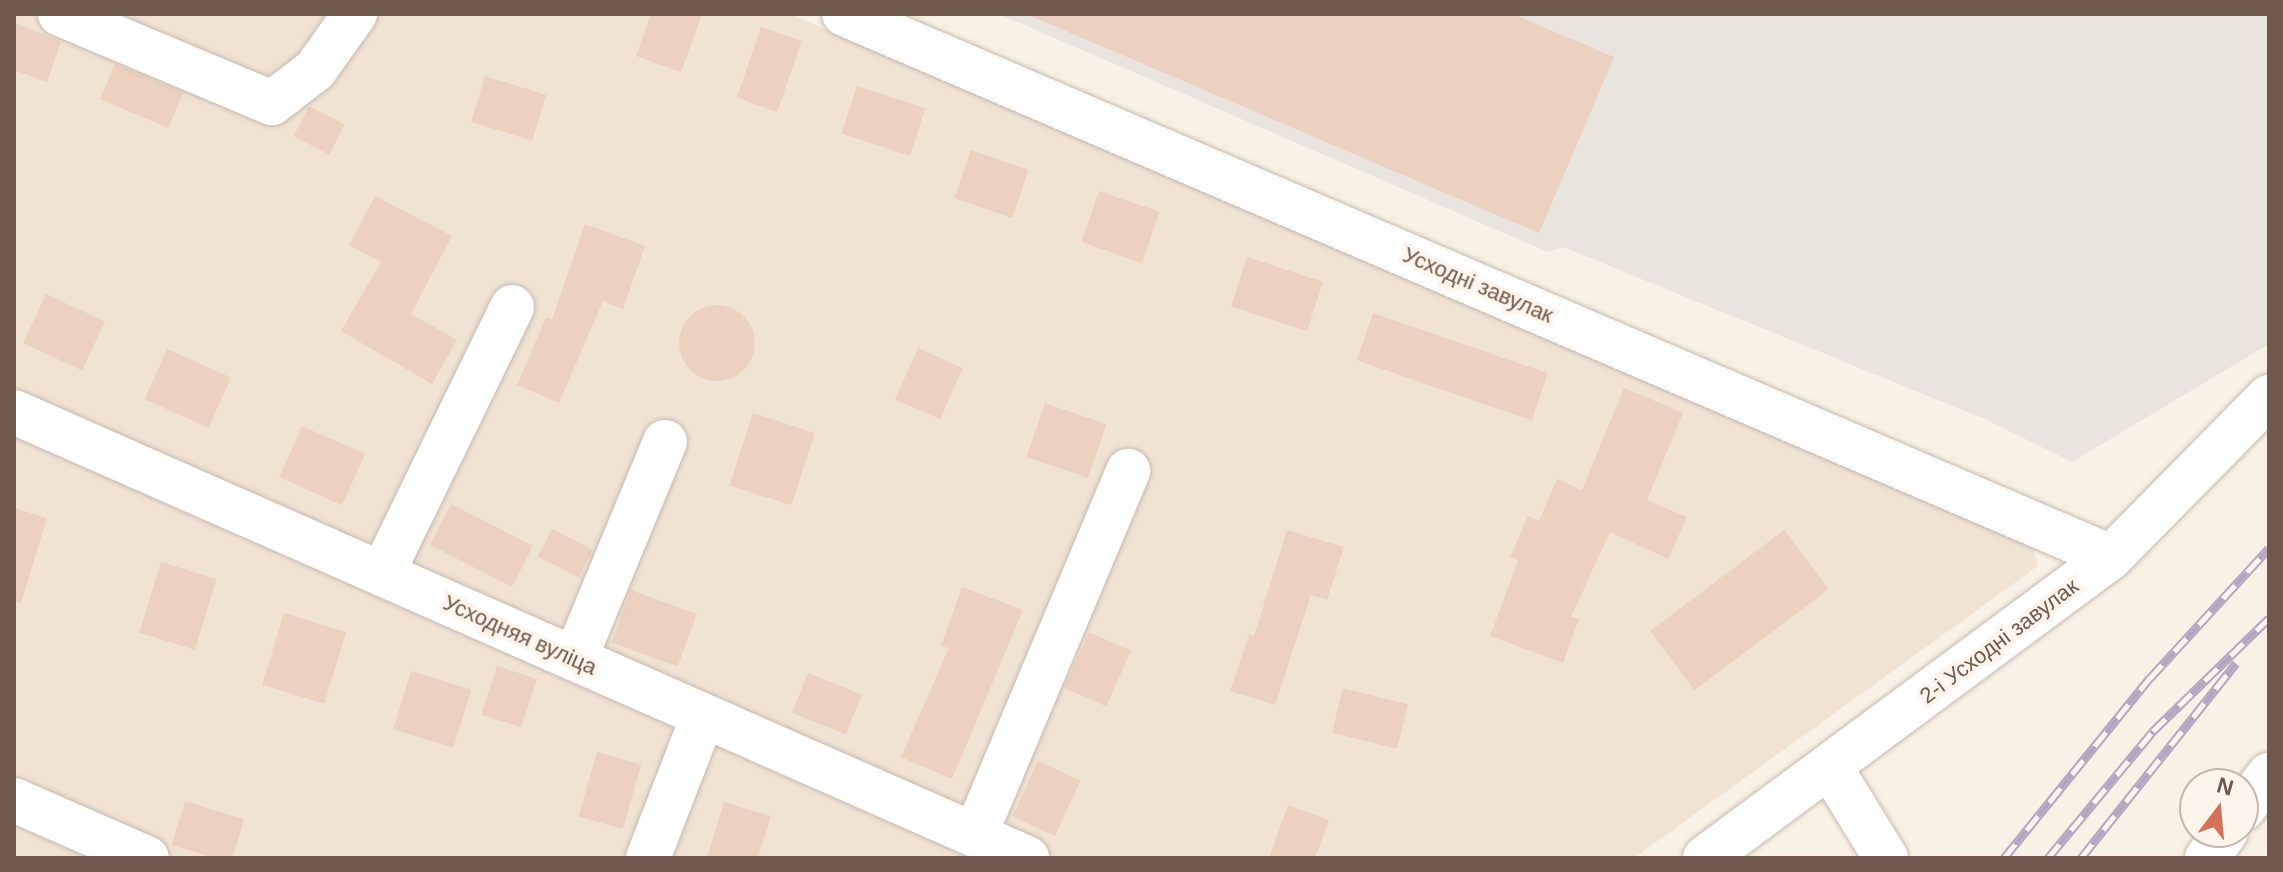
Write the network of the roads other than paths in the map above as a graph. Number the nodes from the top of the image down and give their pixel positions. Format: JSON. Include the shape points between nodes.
{"nodes":[{"id":1,"x":60,"y":14,"type":"edge"},
{"id":2,"x":355,"y":14,"type":"edge"},
{"id":3,"x":844,"y":14,"type":"edge"},
{"id":4,"x":512,"y":307,"type":"dead end"},
{"id":5,"x":2269,"y":397,"type":"edge"},
{"id":6,"x":14,"y":412,"type":"edge"},
{"id":7,"x":665,"y":442,"type":"dead end"},
{"id":8,"x":1128,"y":471,"type":"dead end"},
{"id":9,"x":2111,"y":557,"type":"junction"},
{"id":10,"x":382,"y":574,"type":"junction"},
{"id":11,"x":575,"y":659,"type":"junction"},
{"id":12,"x":703,"y":716,"type":"junction"},
{"id":13,"x":1830,"y":767,"type":"junction"},
{"id":14,"x":14,"y":800,"type":"edge"},
{"id":15,"x":976,"y":833,"type":"junction"},
{"id":16,"x":147,"y":858,"type":"edge"},
{"id":17,"x":648,"y":858,"type":"edge"},
{"id":18,"x":1027,"y":858,"type":"edge"},
{"id":19,"x":1705,"y":858,"type":"edge"},
{"id":20,"x":1886,"y":858,"type":"edge"}],
"edges":[{"from":1,"to":2,"type":"street","via":[[272,103],[315,70]]},
{"from":3,"to":9,"type":"street","name":"Усходні завулак"},
{"from":4,"to":10,"type":"street"},
{"from":5,"to":9,"type":"street","name":"2-і Усходні завулак"},
{"from":6,"to":10,"type":"street","name":"Усходняя вуліца"},
{"from":7,"to":11,"type":"street"},
{"from":8,"to":15,"type":"street"},
{"from":9,"to":13,"type":"street","name":"2-і Усходні завулак"},
{"from":10,"to":11,"type":"street","name":"Усходняя вуліца"},
{"from":11,"to":12,"type":"street","name":"Усходняя вуліца"},
{"from":12,"to":15,"type":"street","name":"Усходняя вуліца"},
{"from":12,"to":17,"type":"street"},
{"from":13,"to":19,"type":"street","name":"2-і Усходні завулак"},
{"from":13,"to":20,"type":"street"},
{"from":14,"to":16,"type":"street"},
{"from":15,"to":18,"type":"street","name":"Усходняя вуліца"}]}
